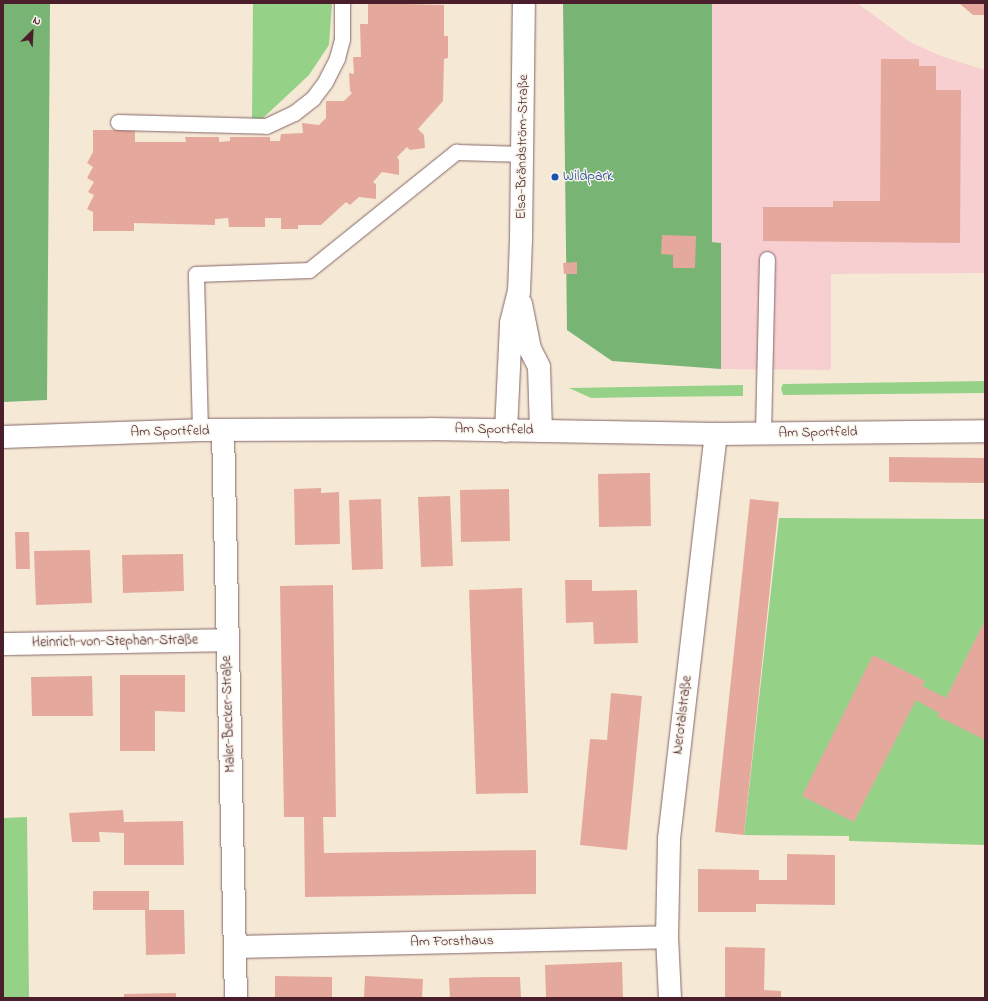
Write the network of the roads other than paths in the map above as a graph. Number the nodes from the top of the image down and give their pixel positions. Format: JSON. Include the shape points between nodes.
{"nodes":[{"id":1,"x":342,"y":3,"type":"edge"},
{"id":2,"x":524,"y":3,"type":"edge"},
{"id":3,"x":118,"y":122,"type":"dead end"},
{"id":4,"x":524,"y":154,"type":"junction"},
{"id":5,"x":767,"y":259,"type":"dead end"},
{"id":6,"x":519,"y":292,"type":"junction"},
{"id":7,"x":200,"y":430,"type":"junction"},
{"id":8,"x":223,"y":431,"type":"junction"},
{"id":9,"x":506,"y":431,"type":"junction"},
{"id":10,"x":541,"y":431,"type":"junction"},
{"id":11,"x":985,"y":431,"type":"edge"},
{"id":12,"x":716,"y":434,"type":"junction"},
{"id":13,"x":763,"y":434,"type":"junction"},
{"id":14,"x":3,"y":437,"type":"edge"},
{"id":15,"x":227,"y":640,"type":"junction"},
{"id":16,"x":3,"y":644,"type":"edge"},
{"id":17,"x":667,"y":937,"type":"junction"},
{"id":18,"x":236,"y":947,"type":"junction"},
{"id":19,"x":236,"y":998,"type":"edge"},
{"id":20,"x":670,"y":998,"type":"edge"}],
"edges":[{"from":1,"to":3,"type":"lane","via":[[342,39],[337,58],[325,82],[313,98],[294,114],[266,126]]},
{"from":2,"to":4,"type":"street","name":"Elsa-Brändström-Straße"},
{"from":4,"to":6,"type":"street","name":"Elsa-Brändström-Straße"},
{"from":4,"to":7,"type":"lane","via":[[456,152],[309,270],[196,274]]},
{"from":5,"to":13,"type":"lane"},
{"from":6,"to":9,"type":"street","name":"Elsa-Brändström-Straße","via":[[511,323]]},
{"from":6,"to":10,"type":"street","name":"Elsa-Brändström-Straße","via":[[530,349],[539,367]]},
{"from":7,"to":8,"type":"street","name":"Am Sportfeld"},
{"from":7,"to":14,"type":"street","name":"Am Sportfeld"},
{"from":8,"to":9,"type":"street","name":"Am Sportfeld"},
{"from":8,"to":15,"type":"street","name":"Maler-Becker-Straße"},
{"from":9,"to":10,"type":"street","name":"Am Sportfeld"},
{"from":10,"to":12,"type":"street","name":"Am Sportfeld"},
{"from":11,"to":13,"type":"street","name":"Am Sportfeld"},
{"from":12,"to":13,"type":"street","name":"Am Sportfeld"},
{"from":12,"to":17,"type":"street","name":"Nerotalstraße","via":[[668,839]]},
{"from":15,"to":16,"type":"street","name":"Heinrich-von-Stephan-Straße"},
{"from":15,"to":18,"type":"street","name":"Maler-Becker-Straße"},
{"from":17,"to":18,"type":"street","name":"Am Forsthaus"},
{"from":17,"to":20,"type":"street","name":"Nerotalstraße"},
{"from":18,"to":19,"type":"street","name":"Maler-Becker-Straße"}]}
